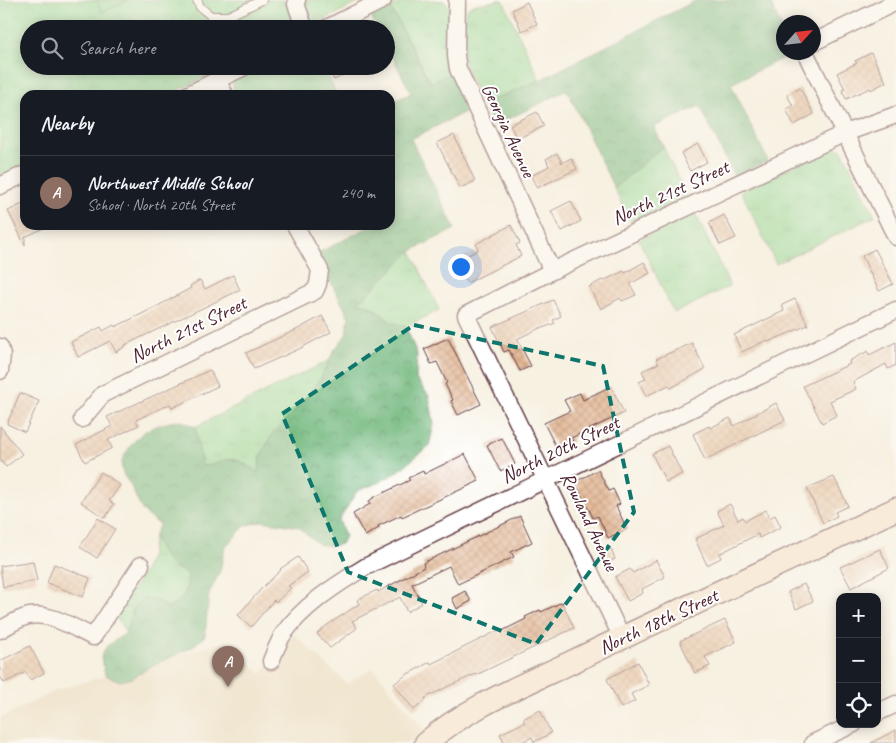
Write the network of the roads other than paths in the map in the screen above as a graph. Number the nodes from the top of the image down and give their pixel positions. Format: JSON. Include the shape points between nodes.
{"nodes":[{"id":1,"x":197,"y":0,"type":"edge"},
{"id":2,"x":262,"y":0,"type":"edge"},
{"id":3,"x":297,"y":0,"type":"edge"},
{"id":4,"x":383,"y":0,"type":"edge"},
{"id":5,"x":457,"y":0,"type":"edge"},
{"id":6,"x":896,"y":2,"type":"edge"},
{"id":7,"x":302,"y":20,"type":"edge"},
{"id":8,"x":343,"y":20,"type":"edge"},
{"id":9,"x":821,"y":39,"type":"edge"},
{"id":10,"x":809,"y":60,"type":"edge"},
{"id":11,"x":227,"y":75,"type":"edge"},
{"id":12,"x":217,"y":80,"type":"junction"},
{"id":13,"x":197,"y":90,"type":"edge"},
{"id":14,"x":222,"y":90,"type":"edge"},
{"id":15,"x":896,"y":115,"type":"edge"},
{"id":16,"x":845,"y":133,"type":"junction"},
{"id":17,"x":20,"y":176,"type":"edge"},
{"id":18,"x":0,"y":186,"type":"edge"},
{"id":19,"x":299,"y":230,"type":"edge"},
{"id":20,"x":896,"y":237,"type":"edge"},
{"id":21,"x":552,"y":271,"type":"junction"},
{"id":22,"x":896,"y":310,"type":"edge"},
{"id":23,"x":466,"y":315,"type":"joint"},
{"id":24,"x":0,"y":347,"type":"edge"},
{"id":25,"x":0,"y":371,"type":"edge"},
{"id":26,"x":82,"y":419,"type":"dead end"},
{"id":27,"x":546,"y":479,"type":"junction"},
{"id":28,"x":896,"y":509,"type":"edge"},
{"id":29,"x":141,"y":565,"type":"dead end"},
{"id":30,"x":0,"y":630,"type":"edge"},
{"id":31,"x":622,"y":638,"type":"junction"},
{"id":32,"x":271,"y":661,"type":"dead end"},
{"id":33,"x":896,"y":704,"type":"edge"},
{"id":34,"x":881,"y":711,"type":"edge"},
{"id":35,"x":846,"y":728,"type":"edge"},
{"id":36,"x":426,"y":743,"type":"edge"},
{"id":37,"x":814,"y":743,"type":"edge"}],
"edges":[{"from":1,"to":2,"type":"lane","via":[[211,16],[228,16]]},
{"from":3,"to":7,"type":"street"},
{"from":4,"to":8,"type":"street"},
{"from":5,"to":21,"type":"street","name":"Georgia Avenue","via":[[458,69]]},
{"from":6,"to":9,"type":"street"},
{"from":10,"to":16,"type":"street"},
{"from":11,"to":12,"type":"street"},
{"from":12,"to":13,"type":"street"},
{"from":12,"to":14,"type":"street"},
{"from":15,"to":16,"type":"street","name":"North 21st Street"},
{"from":16,"to":20,"type":"street"},
{"from":16,"to":21,"type":"street","name":"North 21st Street"},
{"from":17,"to":18,"type":"street"},
{"from":19,"to":26,"type":"street","name":"North 21st Street","via":[[320,270],[315,291],[103,394]]},
{"from":21,"to":23,"type":"street","name":"North 21st Street"},
{"from":22,"to":27,"type":"street","name":"North 20th Street"},
{"from":23,"to":27,"type":"street","name":"Rowland Avenue"},
{"from":24,"to":25,"type":"street"},
{"from":27,"to":31,"type":"street","name":"Rowland Avenue"},
{"from":27,"to":32,"type":"street","name":"North 20th Street","via":[[365,567],[333,587],[283,636]]},
{"from":28,"to":31,"type":"main road","name":"North 18th Street"},
{"from":29,"to":30,"type":"street","via":[[93,637],[36,615]]},
{"from":31,"to":36,"type":"main road","name":"North 18th Street","via":[[462,717]]},
{"from":33,"to":34,"type":"street"},
{"from":35,"to":37,"type":"street"}]}
